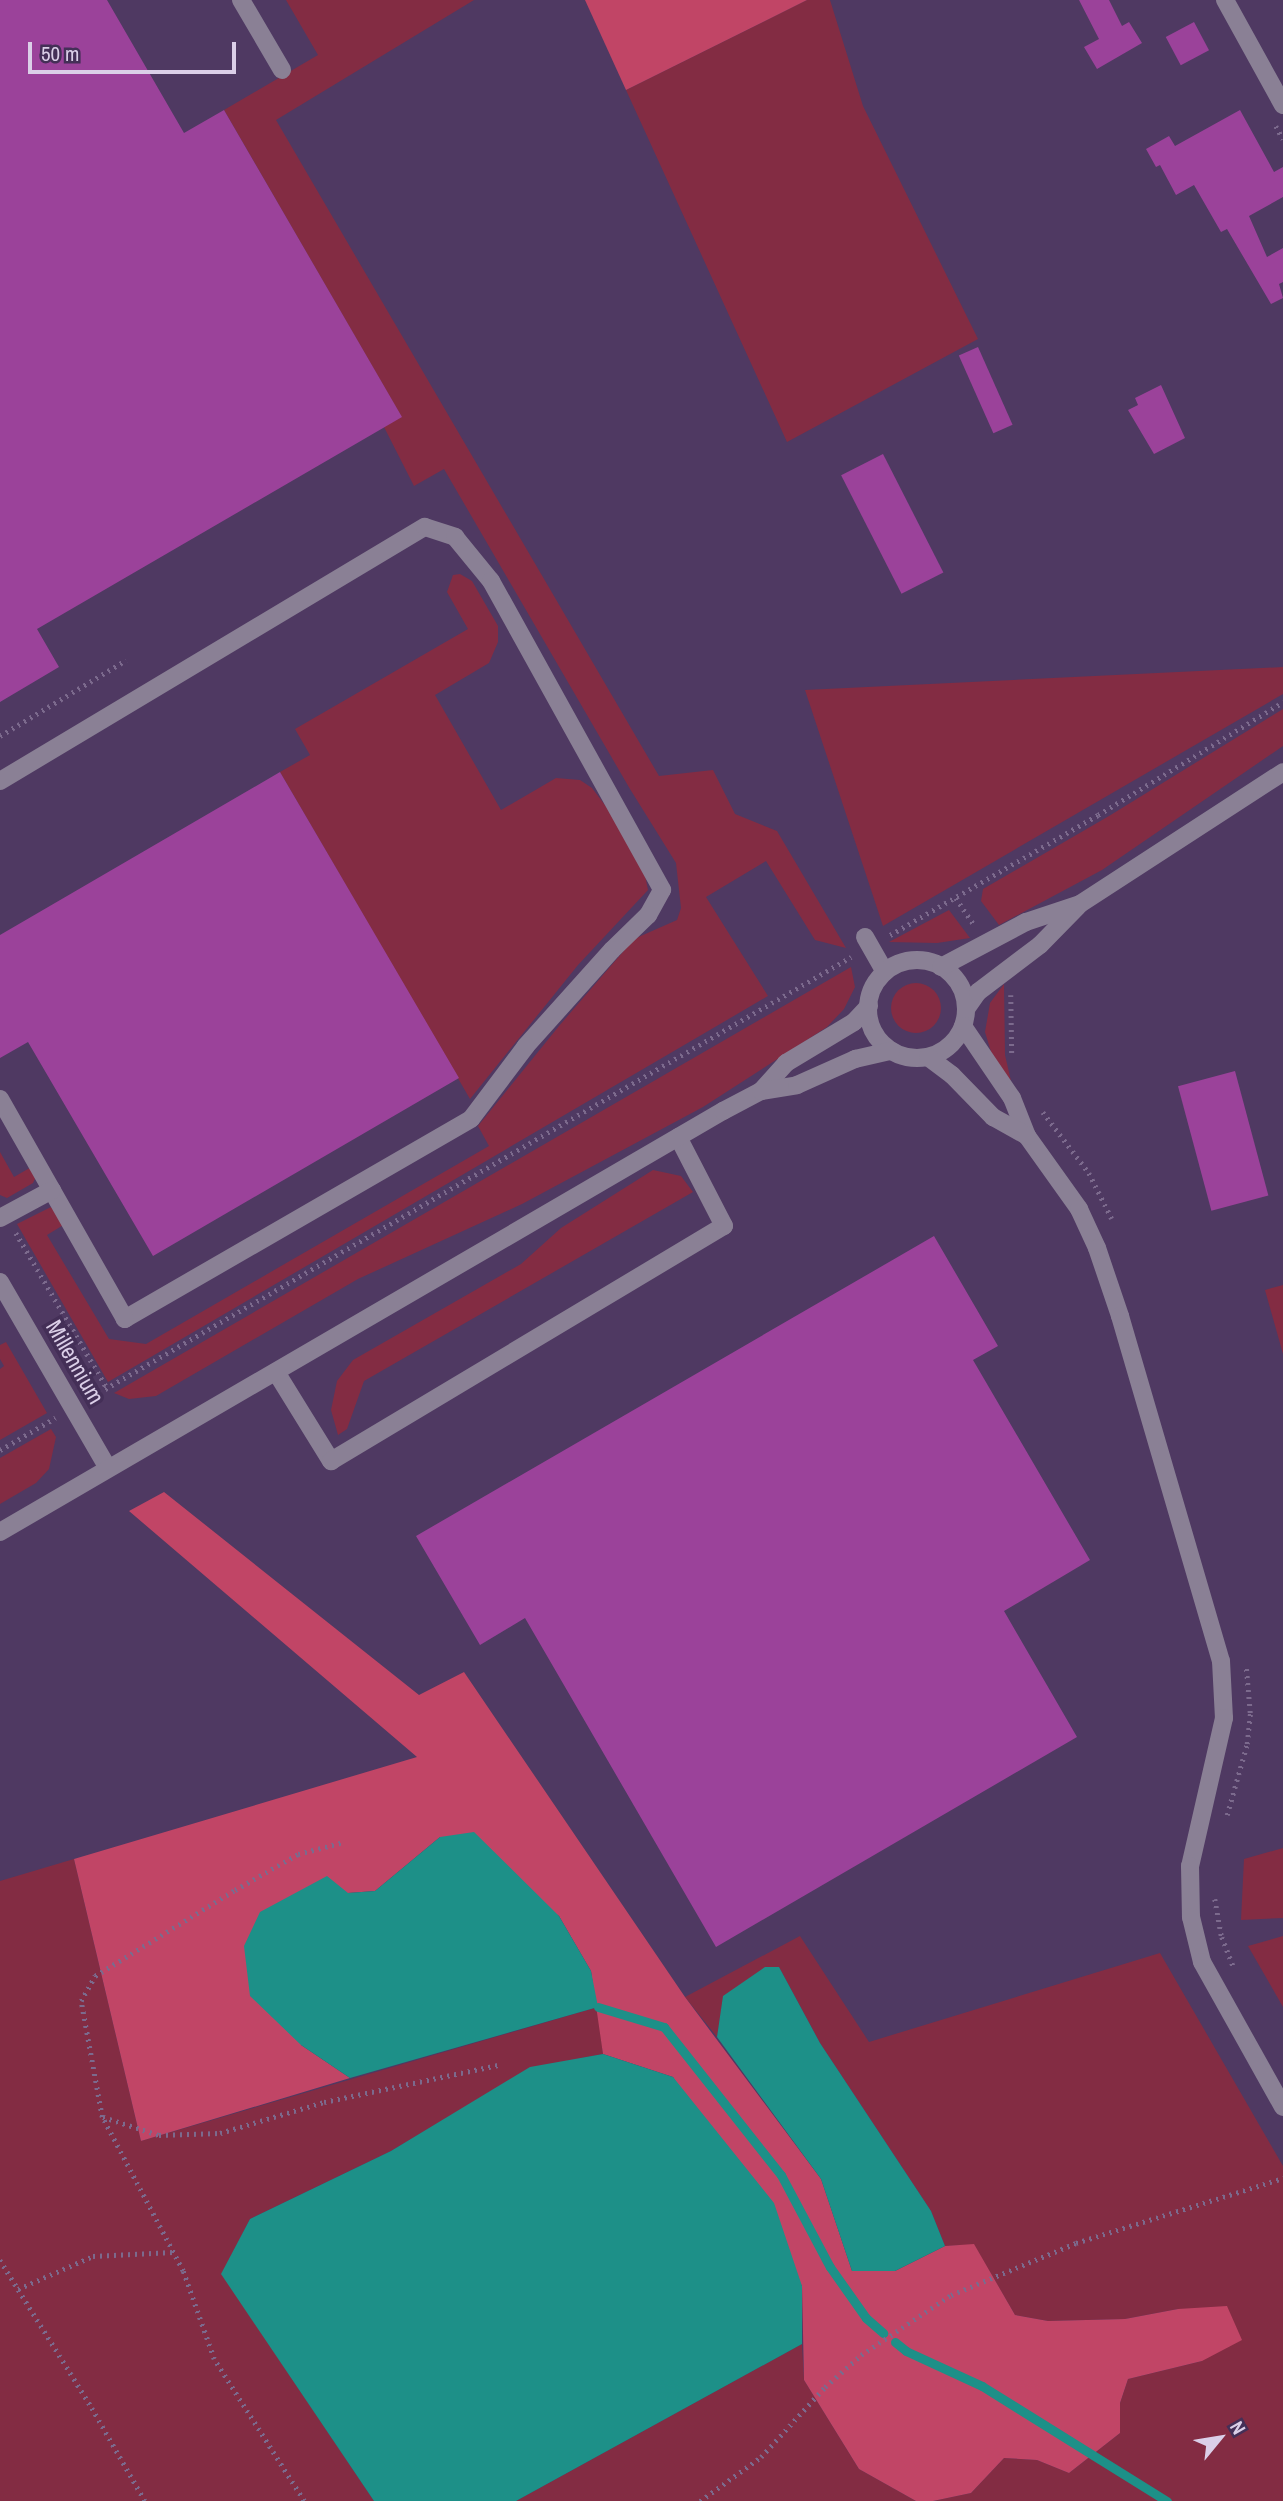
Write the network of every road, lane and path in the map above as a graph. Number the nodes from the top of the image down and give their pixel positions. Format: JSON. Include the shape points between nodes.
{"nodes":[{"id":1,"x":241,"y":0,"type":"edge"},
{"id":2,"x":1225,"y":0,"type":"edge"},
{"id":3,"x":282,"y":70,"type":"dead end"},
{"id":4,"x":1283,"y":105,"type":"edge"},
{"id":5,"x":126,"y":660,"type":"dead end"},
{"id":6,"x":1283,"y":702,"type":"edge"},
{"id":7,"x":0,"y":736,"type":"edge"},
{"id":8,"x":1283,"y":772,"type":"edge"},
{"id":9,"x":0,"y":781,"type":"edge"},
{"id":10,"x":956,"y":898,"type":"junction"},
{"id":11,"x":1080,"y":904,"type":"junction"},
{"id":12,"x":975,"y":927,"type":"dead end"},
{"id":13,"x":867,"y":942,"type":"junction"},
{"id":14,"x":941,"y":967,"type":"junction"},
{"id":15,"x":885,"y":972,"type":"junction"},
{"id":16,"x":869,"y":1006,"type":"junction"},
{"id":17,"x":965,"y":1018,"type":"junction"},
{"id":18,"x":891,"y":1051,"type":"junction"},
{"id":19,"x":928,"y":1057,"type":"junction"},
{"id":20,"x":761,"y":1091,"type":"junction"},
{"id":21,"x":0,"y":1099,"type":"edge"},
{"id":22,"x":1027,"y":1136,"type":"junction"},
{"id":23,"x":678,"y":1137,"type":"junction"},
{"id":24,"x":52,"y":1190,"type":"junction"},
{"id":25,"x":3,"y":1216,"type":"edge"},
{"id":26,"x":0,"y":1282,"type":"edge"},
{"id":27,"x":276,"y":1372,"type":"junction"},
{"id":28,"x":107,"y":1388,"type":"junction"},
{"id":29,"x":73,"y":1408,"type":"junction"},
{"id":30,"x":0,"y":1450,"type":"edge"},
{"id":31,"x":108,"y":1468,"type":"junction"},
{"id":32,"x":0,"y":1532,"type":"edge"},
{"id":33,"x":344,"y":1842,"type":"dead end"},
{"id":34,"x":498,"y":2065,"type":"dead end"},
{"id":35,"x":1283,"y":2107,"type":"edge"},
{"id":36,"x":102,"y":2117,"type":"junction"},
{"id":37,"x":1283,"y":2178,"type":"edge"},
{"id":38,"x":173,"y":2252,"type":"junction"},
{"id":39,"x":0,"y":2260,"type":"edge"},
{"id":40,"x":18,"y":2289,"type":"junction"},
{"id":41,"x":296,"y":2493,"type":"junction"},
{"id":42,"x":145,"y":2501,"type":"edge"},
{"id":43,"x":296,"y":2501,"type":"edge"},
{"id":44,"x":304,"y":2501,"type":"edge"},
{"id":45,"x":700,"y":2501,"type":"edge"}],
"edges":[{"from":1,"to":3,"type":"street"},
{"from":2,"to":4,"type":"street"},
{"from":5,"to":7,"type":"path"},
{"from":6,"to":10,"type":"path"},
{"from":8,"to":11,"type":"street"},
{"from":9,"to":24,"type":"street","via":[[425,527],[455,537],[491,581],[662,890],[648,915],[526,1046],[471,1119],[125,1319]]},
{"from":10,"to":12,"type":"path"},
{"from":10,"to":13,"type":"path"},
{"from":11,"to":14,"type":"street","via":[[1027,922]]},
{"from":11,"to":17,"type":"street","via":[[1040,944],[978,992]]},
{"from":13,"to":15,"type":"street"},
{"from":13,"to":28,"type":"path"},
{"from":14,"to":15,"type":"street","via":[[912,961]]},
{"from":14,"to":17,"type":"street","via":[[960,985]]},
{"from":15,"to":16,"type":"street"},
{"from":16,"to":18,"type":"street","via":[[874,1032]]},
{"from":16,"to":20,"type":"street","via":[[854,1022],[786,1063]]},
{"from":17,"to":19,"type":"street","via":[[946,1049]]},
{"from":17,"to":22,"type":"street","via":[[1012,1098]]},
{"from":18,"to":19,"type":"street"},
{"from":18,"to":20,"type":"street","via":[[855,1059],[797,1085]]},
{"from":19,"to":22,"type":"street","via":[[993,1117]]},
{"from":20,"to":23,"type":"street"},
{"from":21,"to":24,"type":"street"},
{"from":22,"to":35,"type":"street","via":[[1079,1209],[1097,1248],[1221,1661],[1224,1718],[1190,1867],[1191,1917],[1202,1962]]},
{"from":23,"to":27,"type":"street"},
{"from":23,"to":27,"type":"street","via":[[724,1226],[331,1461]]},
{"from":24,"to":25,"type":"street"},
{"from":25,"to":28,"type":"path"},
{"from":26,"to":29,"type":"street","name":"Millennium"},
{"from":27,"to":31,"type":"street"},
{"from":28,"to":29,"type":"path"},
{"from":29,"to":30,"type":"path"},
{"from":29,"to":31,"type":"street","name":"Millennium"},
{"from":31,"to":32,"type":"street"},
{"from":33,"to":36,"type":"path","via":[[298,1854],[95,1976],[81,2001]]},
{"from":34,"to":36,"type":"path","via":[[324,2102],[220,2133],[159,2135]]},
{"from":36,"to":38,"type":"path"},
{"from":37,"to":45,"type":"path","via":[[1076,2243],[951,2295],[861,2355],[761,2457]]},
{"from":38,"to":40,"type":"path","via":[[93,2256]]},
{"from":38,"to":41,"type":"path","via":[[215,2359]]},
{"from":39,"to":40,"type":"path"},
{"from":40,"to":42,"type":"path"},
{"from":41,"to":43,"type":"path"},
{"from":41,"to":44,"type":"path"}]}
